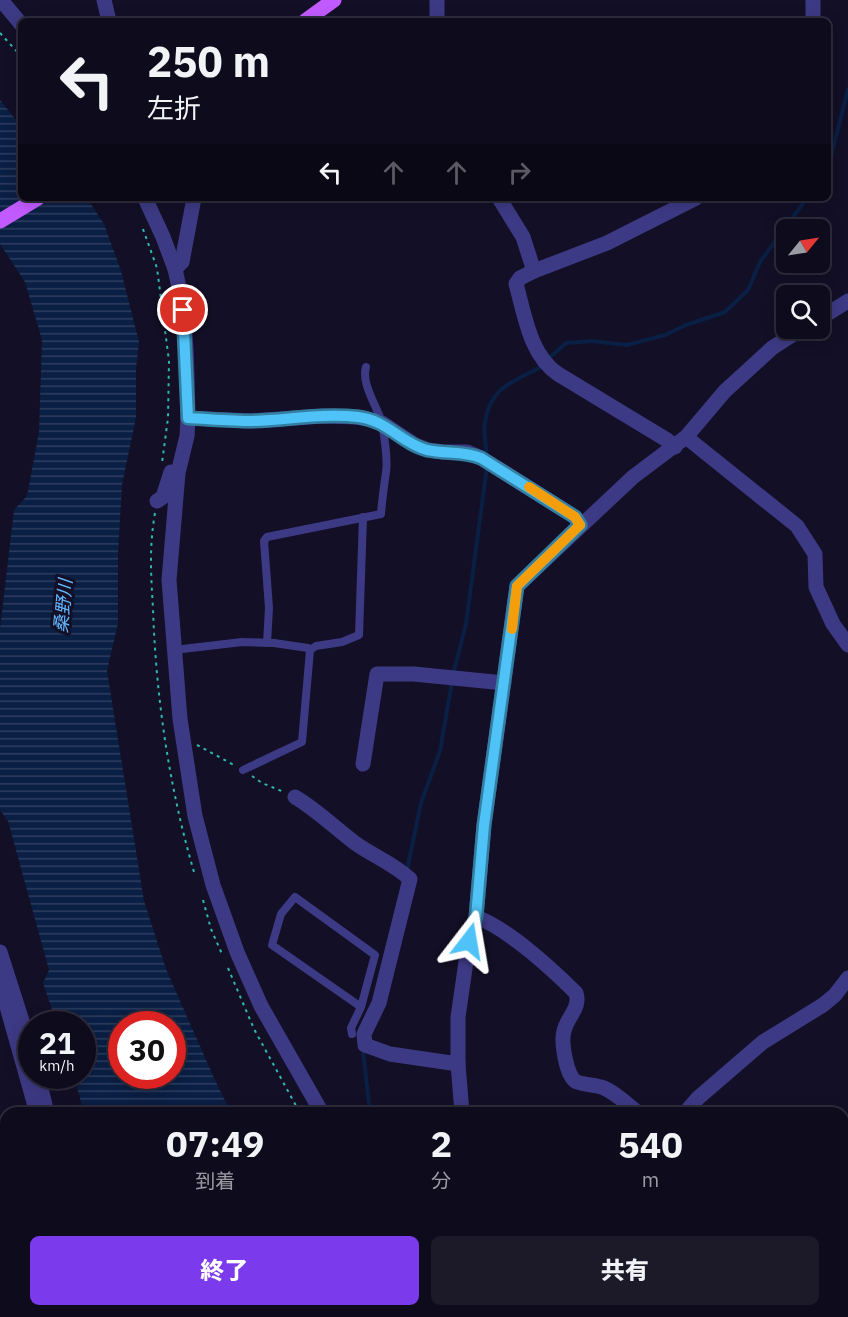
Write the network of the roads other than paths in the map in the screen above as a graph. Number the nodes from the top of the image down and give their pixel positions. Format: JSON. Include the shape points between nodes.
{"nodes":[{"id":1,"x":1,"y":0,"type":"edge"},
{"id":2,"x":104,"y":0,"type":"edge"},
{"id":3,"x":334,"y":0,"type":"edge"},
{"id":4,"x":437,"y":0,"type":"edge"},
{"id":5,"x":813,"y":0,"type":"edge"},
{"id":6,"x":108,"y":18,"type":"edge"},
{"id":7,"x":309,"y":18,"type":"edge"},
{"id":8,"x":437,"y":18,"type":"edge"},
{"id":9,"x":813,"y":18,"type":"edge"},
{"id":10,"x":18,"y":20,"type":"edge"},
{"id":11,"x":33,"y":201,"type":"edge"},
{"id":12,"x":146,"y":201,"type":"edge"},
{"id":13,"x":193,"y":201,"type":"edge"},
{"id":14,"x":501,"y":201,"type":"edge"},
{"id":15,"x":690,"y":201,"type":"edge"},
{"id":16,"x":0,"y":221,"type":"edge"},
{"id":17,"x":175,"y":269,"type":"junction"},
{"id":18,"x":534,"y":271,"type":"junction"},
{"id":19,"x":848,"y":301,"type":"edge"},
{"id":20,"x":830,"y":312,"type":"edge"},
{"id":21,"x":786,"y":339,"type":"edge"},
{"id":22,"x":366,"y":367,"type":"dead end"},
{"id":23,"x":188,"y":418,"type":"junction"},
{"id":24,"x":382,"y":423,"type":"junction"},
{"id":25,"x":680,"y":442,"type":"junction"},
{"id":26,"x":157,"y":501,"type":"dead end"},
{"id":27,"x":363,"y":517,"type":"junction"},
{"id":28,"x":580,"y":525,"type":"junction"},
{"id":29,"x":267,"y":643,"type":"junction"},
{"id":30,"x":848,"y":645,"type":"edge"},
{"id":31,"x":174,"y":650,"type":"junction"},
{"id":32,"x":310,"y":650,"type":"junction"},
{"id":33,"x":504,"y":683,"type":"junction"},
{"id":34,"x":363,"y":764,"type":"dead end"},
{"id":35,"x":243,"y":770,"type":"dead end"},
{"id":36,"x":295,"y":797,"type":"dead end"},
{"id":37,"x":476,"y":917,"type":"junction"},
{"id":38,"x":0,"y":952,"type":"edge"},
{"id":39,"x":848,"y":978,"type":"edge"},
{"id":40,"x":0,"y":982,"type":"edge"},
{"id":41,"x":361,"y":1007,"type":"junction"},
{"id":42,"x":19,"y":1011,"type":"edge"},
{"id":43,"x":352,"y":1034,"type":"joint"},
{"id":44,"x":365,"y":1045,"type":"junction"},
{"id":45,"x":458,"y":1064,"type":"junction"},
{"id":46,"x":41,"y":1089,"type":"edge"},
{"id":47,"x":35,"y":1107,"type":"edge"},
{"id":48,"x":46,"y":1107,"type":"edge"},
{"id":49,"x":319,"y":1107,"type":"edge"},
{"id":50,"x":462,"y":1107,"type":"edge"},
{"id":51,"x":630,"y":1107,"type":"edge"},
{"id":52,"x":690,"y":1107,"type":"edge"}],
"edges":[{"from":1,"to":10,"type":"street"},
{"from":2,"to":6,"type":"street"},
{"from":3,"to":7,"type":"main road"},
{"from":4,"to":8,"type":"street"},
{"from":5,"to":9,"type":"street"},
{"from":11,"to":16,"type":"main road"},
{"from":12,"to":17,"type":"street"},
{"from":13,"to":17,"type":"street","via":[[182,262]]},
{"from":14,"to":18,"type":"street","via":[[523,237]]},
{"from":15,"to":18,"type":"street","via":[[608,243]]},
{"from":17,"to":23,"type":"street","via":[[185,324]]},
{"from":18,"to":25,"type":"street","via":[[516,284],[541,359],[667,440]]},
{"from":19,"to":20,"type":"street"},
{"from":21,"to":25,"type":"street","via":[[725,391]]},
{"from":22,"to":24,"type":"lane","via":[[366,381]]},
{"from":23,"to":24,"type":"street","via":[[251,421],[323,416],[359,417]]},
{"from":23,"to":26,"type":"street","via":[[163,497]]},
{"from":23,"to":31,"type":"street","via":[[178,472],[169,580]]},
{"from":24,"to":27,"type":"lane","via":[[387,471],[381,514]]},
{"from":24,"to":28,"type":"street","via":[[415,445],[444,452],[467,452],[481,458],[575,517]]},
{"from":25,"to":28,"type":"street","via":[[633,477]]},
{"from":25,"to":30,"type":"street","via":[[797,526],[815,554],[816,587]]},
{"from":27,"to":29,"type":"lane","via":[[267,537]]},
{"from":27,"to":32,"type":"lane","via":[[359,635]]},
{"from":28,"to":33,"type":"street","via":[[517,586]]},
{"from":29,"to":31,"type":"lane"},
{"from":29,"to":32,"type":"lane"},
{"from":31,"to":49,"type":"street","via":[[184,752],[213,885],[261,1006]]},
{"from":32,"to":35,"type":"lane","via":[[302,742]]},
{"from":33,"to":34,"type":"street","via":[[376,674]]},
{"from":33,"to":37,"type":"street"},
{"from":36,"to":44,"type":"street","via":[[410,879],[379,1003],[364,1034]]},
{"from":37,"to":45,"type":"street","via":[[458,1017]]},
{"from":37,"to":51,"type":"street","via":[[532,953],[576,993],[576,1007],[564,1031],[563,1048],[571,1078],[606,1088]]},
{"from":38,"to":42,"type":"street"},
{"from":39,"to":52,"type":"street","via":[[823,1005],[763,1042]]},
{"from":40,"to":47,"type":"street"},
{"from":41,"to":41,"type":"lane","via":[[272,945],[281,914],[295,897],[375,955]]},
{"from":41,"to":43,"type":"lane"},
{"from":43,"to":44,"type":"street"},
{"from":44,"to":45,"type":"street","via":[[390,1054]]},
{"from":45,"to":50,"type":"street"},
{"from":46,"to":48,"type":"street"}]}
